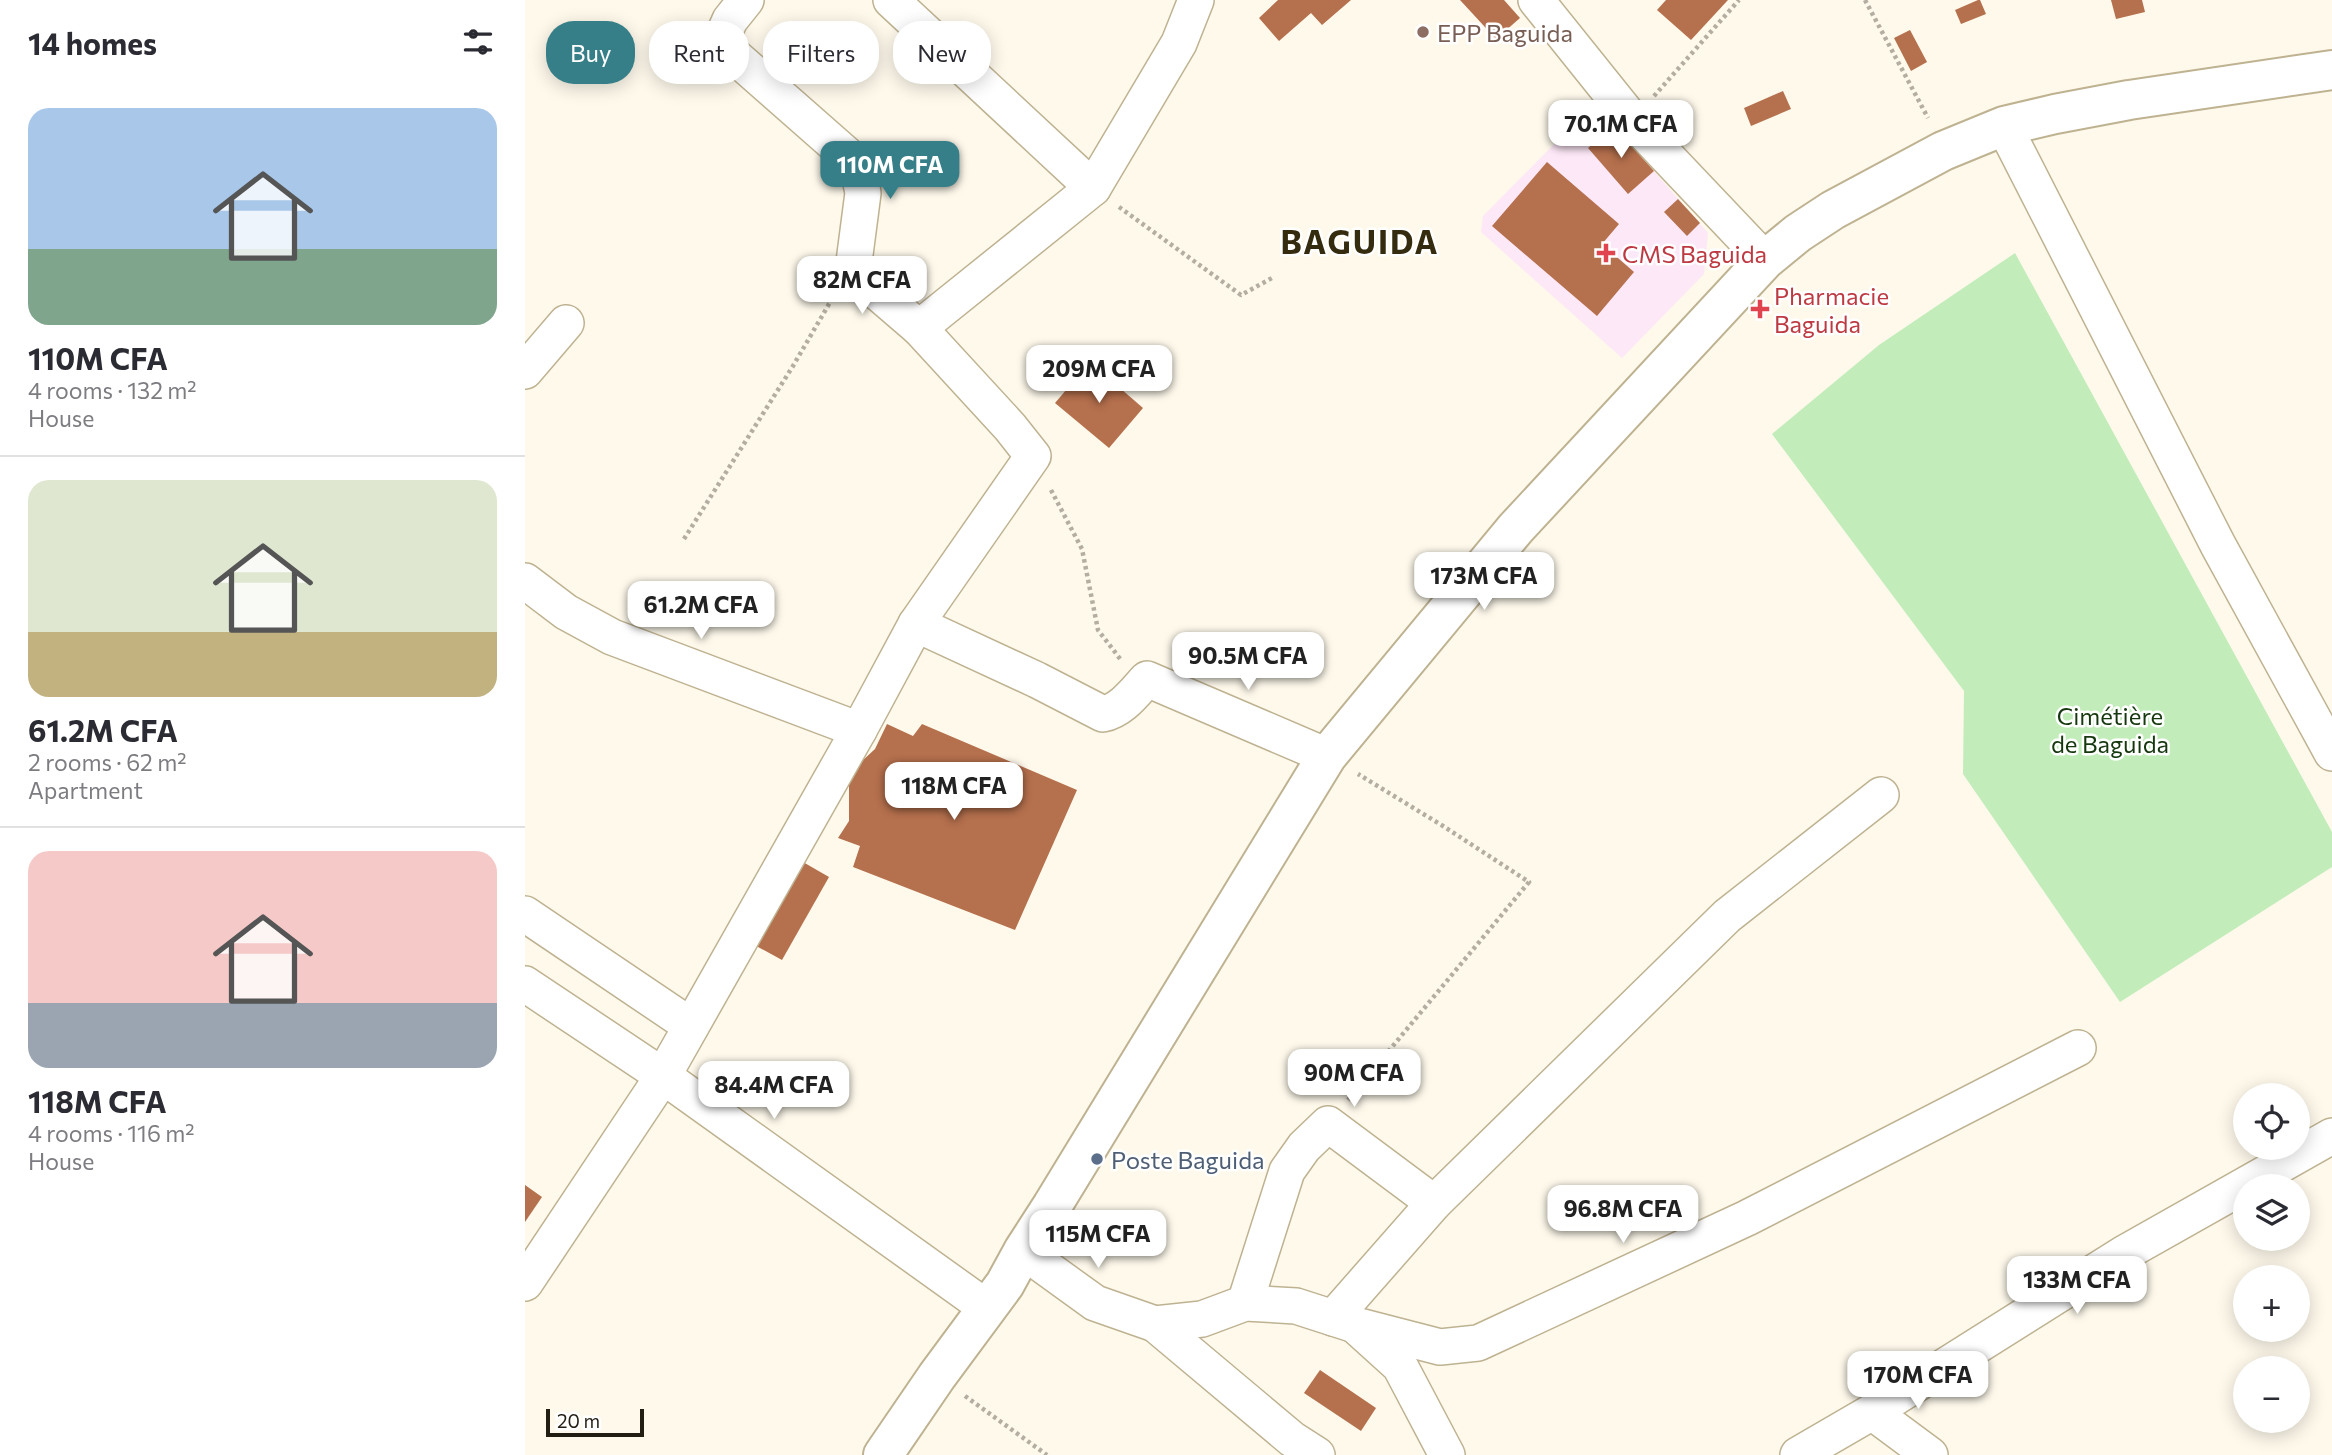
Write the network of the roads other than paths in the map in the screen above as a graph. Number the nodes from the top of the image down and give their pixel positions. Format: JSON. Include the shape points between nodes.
{"nodes":[{"id":1,"x":746,"y":0,"type":"edge"},
{"id":2,"x":891,"y":0,"type":"edge"},
{"id":3,"x":1196,"y":0,"type":"edge"},
{"id":4,"x":1536,"y":0,"type":"edge"},
{"id":5,"x":2332,"y":70,"type":"edge"},
{"id":6,"x":2004,"y":126,"type":"junction"},
{"id":7,"x":1093,"y":188,"type":"junction"},
{"id":8,"x":1765,"y":260,"type":"junction"},
{"id":9,"x":566,"y":323,"type":"dead end"},
{"id":10,"x":919,"y":328,"type":"junction"},
{"id":11,"x":525,"y":372,"type":"edge"},
{"id":12,"x":525,"y":581,"type":"edge"},
{"id":13,"x":916,"y":624,"type":"junction"},
{"id":14,"x":859,"y":730,"type":"junction"},
{"id":15,"x":2329,"y":738,"type":"edge"},
{"id":16,"x":1327,"y":756,"type":"junction"},
{"id":17,"x":1881,"y":794,"type":"dead end"},
{"id":18,"x":525,"y":914,"type":"edge"},
{"id":19,"x":525,"y":984,"type":"edge"},
{"id":20,"x":691,"y":1026,"type":"junction"},
{"id":21,"x":2078,"y":1048,"type":"dead end"},
{"id":22,"x":663,"y":1076,"type":"junction"},
{"id":23,"x":2332,"y":1136,"type":"edge"},
{"id":24,"x":1434,"y":1203,"type":"junction"},
{"id":25,"x":1023,"y":1251,"type":"junction"},
{"id":26,"x":525,"y":1283,"type":"edge"},
{"id":27,"x":1245,"y":1303,"type":"junction"},
{"id":28,"x":987,"y":1308,"type":"junction"},
{"id":29,"x":1344,"y":1322,"type":"junction"},
{"id":30,"x":1155,"y":1324,"type":"junction"},
{"id":31,"x":1872,"y":1412,"type":"junction"},
{"id":32,"x":1297,"y":1450,"type":"edge"},
{"id":33,"x":883,"y":1455,"type":"edge"},
{"id":34,"x":1447,"y":1455,"type":"edge"},
{"id":35,"x":1798,"y":1455,"type":"edge"},
{"id":36,"x":1930,"y":1455,"type":"edge"}],
"edges":[{"from":1,"to":10,"type":"street","via":[[722,38],[732,54],[848,156],[859,173],[863,194],[854,262],[869,285]]},
{"from":2,"to":7,"type":"street"},
{"from":3,"to":7,"type":"street","via":[[1179,43]]},
{"from":4,"to":8,"type":"street","via":[[1633,121]]},
{"from":5,"to":6,"type":"street","via":[[2129,100]]},
{"from":6,"to":8,"type":"street","via":[[1943,151],[1833,210]]},
{"from":6,"to":15,"type":"street","via":[[2218,545]]},
{"from":7,"to":10,"type":"street"},
{"from":8,"to":16,"type":"street","via":[[1516,528]]},
{"from":9,"to":11,"type":"street"},
{"from":10,"to":13,"type":"street","via":[[1034,456]]},
{"from":12,"to":14,"type":"street","via":[[566,612],[612,637]]},
{"from":13,"to":14,"type":"street"},
{"from":13,"to":16,"type":"street","via":[[1103,714],[1122,705],[1147,679]]},
{"from":14,"to":20,"type":"street"},
{"from":16,"to":25,"type":"street"},
{"from":17,"to":24,"type":"street","via":[[1727,916]]},
{"from":18,"to":20,"type":"street"},
{"from":19,"to":22,"type":"street"},
{"from":20,"to":22,"type":"street"},
{"from":21,"to":29,"type":"street","via":[[1747,1218],[1478,1343],[1440,1347]]},
{"from":22,"to":26,"type":"street"},
{"from":22,"to":28,"type":"street"},
{"from":23,"to":31,"type":"street","via":[[2123,1254]]},
{"from":24,"to":27,"type":"street","via":[[1328,1124],[1287,1171]]},
{"from":24,"to":29,"type":"street"},
{"from":25,"to":28,"type":"street"},
{"from":25,"to":30,"type":"street","via":[[1095,1303]]},
{"from":27,"to":29,"type":"street","via":[[1296,1306]]},
{"from":27,"to":30,"type":"street","via":[[1202,1319]]},
{"from":28,"to":33,"type":"street"},
{"from":29,"to":34,"type":"street","via":[[1400,1366]]},
{"from":30,"to":32,"type":"street"},
{"from":31,"to":35,"type":"street"},
{"from":31,"to":36,"type":"street"}]}
